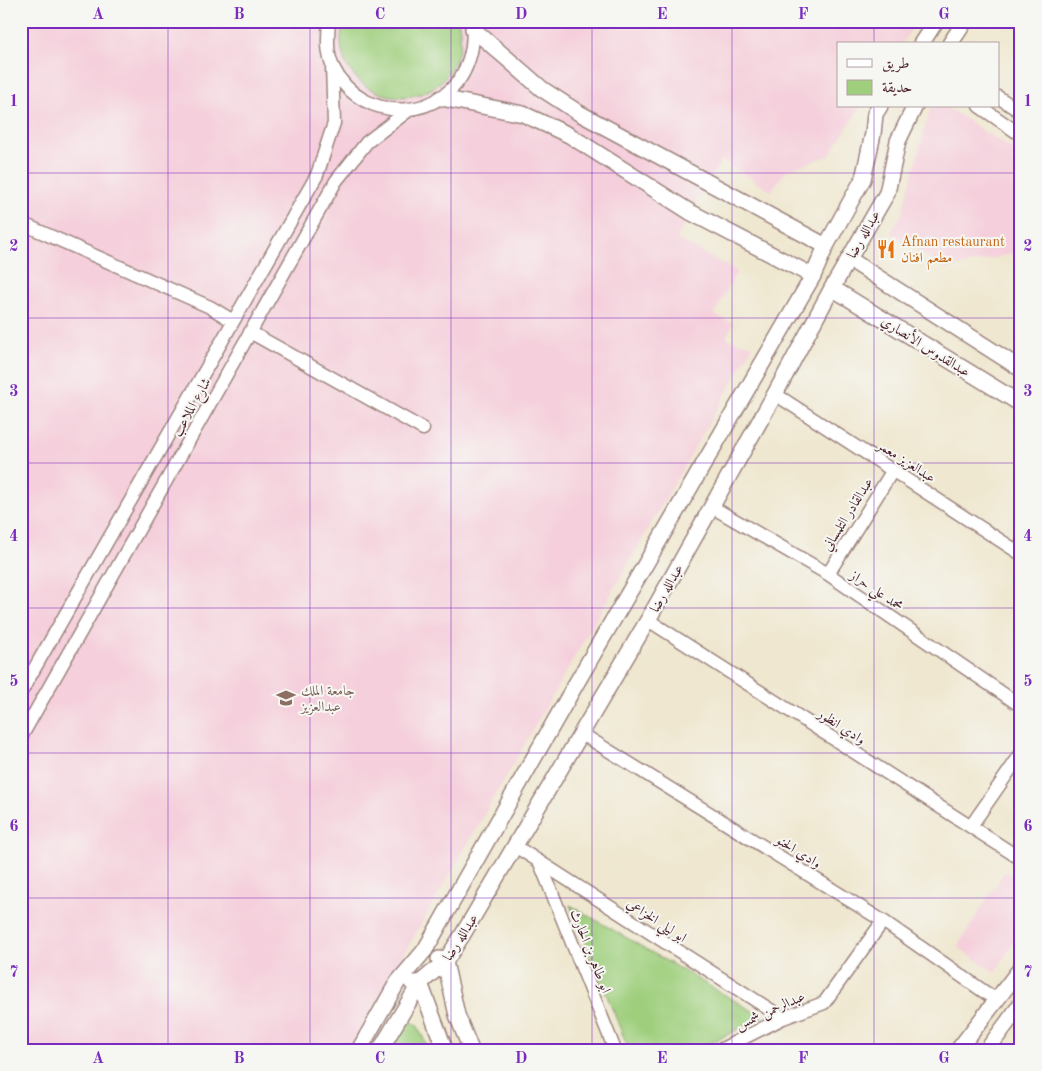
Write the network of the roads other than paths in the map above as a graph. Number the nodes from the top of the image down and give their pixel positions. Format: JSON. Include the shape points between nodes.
{"nodes":[{"id":1,"x":329,"y":21,"type":"edge"},
{"id":2,"x":936,"y":21,"type":"edge"},
{"id":3,"x":965,"y":21,"type":"edge"},
{"id":4,"x":472,"y":25,"type":"edge"},
{"id":5,"x":923,"y":42,"type":"edge"},
{"id":6,"x":951,"y":42,"type":"edge"},
{"id":7,"x":332,"y":66,"type":"junction"},
{"id":8,"x":441,"y":98,"type":"junction"},
{"id":9,"x":1000,"y":98,"type":"edge"},
{"id":10,"x":879,"y":108,"type":"edge"},
{"id":11,"x":914,"y":108,"type":"edge"},
{"id":12,"x":982,"y":108,"type":"edge"},
{"id":13,"x":409,"y":110,"type":"junction"},
{"id":14,"x":1021,"y":112,"type":"edge"},
{"id":15,"x":1021,"y":135,"type":"edge"},
{"id":16,"x":21,"y":223,"type":"edge"},
{"id":17,"x":826,"y":246,"type":"junction"},
{"id":18,"x":848,"y":258,"type":"junction"},
{"id":19,"x":813,"y":276,"type":"junction"},
{"id":20,"x":832,"y":288,"type":"junction"},
{"id":21,"x":233,"y":321,"type":"junction"},
{"id":22,"x":250,"y":332,"type":"junction"},
{"id":23,"x":1021,"y":369,"type":"edge"},
{"id":24,"x":776,"y":394,"type":"junction"},
{"id":25,"x":1021,"y":404,"type":"edge"},
{"id":26,"x":424,"y":430,"type":"dead end"},
{"id":27,"x":893,"y":470,"type":"junction"},
{"id":28,"x":712,"y":507,"type":"junction"},
{"id":29,"x":1021,"y":554,"type":"edge"},
{"id":30,"x":828,"y":574,"type":"junction"},
{"id":31,"x":648,"y":620,"type":"junction"},
{"id":32,"x":21,"y":692,"type":"edge"},
{"id":33,"x":1021,"y":706,"type":"edge"},
{"id":34,"x":582,"y":734,"type":"junction"},
{"id":35,"x":21,"y":737,"type":"edge"},
{"id":36,"x":1021,"y":754,"type":"edge"},
{"id":37,"x":971,"y":826,"type":"junction"},
{"id":38,"x":515,"y":846,"type":"junction"},
{"id":39,"x":1021,"y":859,"type":"edge"},
{"id":40,"x":540,"y":863,"type":"junction"},
{"id":41,"x":883,"y":921,"type":"junction"},
{"id":42,"x":425,"y":950,"type":"junction"},
{"id":43,"x":445,"y":962,"type":"junction"},
{"id":44,"x":1020,"y":972,"type":"edge"},
{"id":45,"x":397,"y":983,"type":"junction"},
{"id":46,"x":420,"y":983,"type":"junction"},
{"id":47,"x":996,"y":1000,"type":"junction"},
{"id":48,"x":1019,"y":1011,"type":"edge"},
{"id":49,"x":783,"y":1018,"type":"junction"},
{"id":50,"x":359,"y":1050,"type":"edge"},
{"id":51,"x":380,"y":1050,"type":"edge"},
{"id":52,"x":445,"y":1050,"type":"edge"},
{"id":53,"x":471,"y":1050,"type":"edge"},
{"id":54,"x":615,"y":1050,"type":"edge"},
{"id":55,"x":720,"y":1050,"type":"edge"},
{"id":56,"x":958,"y":1050,"type":"edge"},
{"id":57,"x":987,"y":1050,"type":"edge"}],
"edges":[{"from":1,"to":7,"type":"street","via":[[327,42]]},
{"from":2,"to":5,"type":"street"},
{"from":3,"to":6,"type":"street"},
{"from":4,"to":8,"type":"street","via":[[472,49],[466,68],[456,85]]},
{"from":4,"to":17,"type":"street","via":[[542,89],[579,113]]},
{"from":7,"to":13,"type":"street","via":[[345,86],[363,101],[385,109]]},
{"from":7,"to":21,"type":"street","name":"شارع الملاعب","via":[[334,122],[317,174]]},
{"from":8,"to":13,"type":"street"},
{"from":8,"to":19,"type":"street","via":[[523,114],[569,135],[690,212]]},
{"from":9,"to":14,"type":"street"},
{"from":10,"to":17,"type":"street","name":"عبدالله رضا","via":[[863,179]]},
{"from":11,"to":18,"type":"street","name":"عبدالله رضا","via":[[898,141],[887,193]]},
{"from":12,"to":15,"type":"street"},
{"from":13,"to":22,"type":"street","name":"شارع الملاعب","via":[[367,142],[336,180]]},
{"from":16,"to":21,"type":"street","via":[[210,307]]},
{"from":17,"to":19,"type":"street","name":"عبدالله رضا"},
{"from":18,"to":20,"type":"street","name":"عبدالله رضا"},
{"from":18,"to":23,"type":"street"},
{"from":19,"to":42,"type":"street","name":"عبدالله رضا"},
{"from":20,"to":24,"type":"street","name":"عبدالله رضا"},
{"from":20,"to":25,"type":"street","name":"عبدالقدوس الأنصاري"},
{"from":21,"to":32,"type":"street","name":"شارع الملاعب"},
{"from":22,"to":26,"type":"street"},
{"from":22,"to":35,"type":"street","name":"شارع الملاعب"},
{"from":24,"to":27,"type":"street","name":"عبدالعزيز معمر"},
{"from":24,"to":28,"type":"street","name":"عبدالله رضا"},
{"from":27,"to":29,"type":"street","name":"عبدالعزيز معمر"},
{"from":27,"to":30,"type":"street","name":"عبدالقادر التلمساني"},
{"from":28,"to":30,"type":"street","name":"محمد علي حراز"},
{"from":28,"to":31,"type":"street","name":"عبدالله رضا"},
{"from":30,"to":33,"type":"street","name":"محمد علي حراز"},
{"from":31,"to":34,"type":"street","name":"عبدالله رضا"},
{"from":31,"to":37,"type":"street","name":"وادي انظور"},
{"from":34,"to":38,"type":"street","name":"عبدالله رضا"},
{"from":34,"to":41,"type":"street","name":"وادي الحنو"},
{"from":36,"to":37,"type":"street"},
{"from":37,"to":39,"type":"street","name":"وادي انظور"},
{"from":38,"to":40,"type":"street","name":"ابو ليلي الخزاعي"},
{"from":38,"to":43,"type":"street","name":"عبدالله رضا"},
{"from":40,"to":49,"type":"street","name":"ابو ليلي الخزاعي"},
{"from":40,"to":54,"type":"street","name":"ابو طاهر بن الحارث"},
{"from":41,"to":47,"type":"street","name":"وادي الحنو"},
{"from":41,"to":49,"type":"street","name":"عبدالرحمن شمس","via":[[824,1003]]},
{"from":42,"to":43,"type":"street"},
{"from":42,"to":45,"type":"street","name":"عبدالله رضا"},
{"from":43,"to":46,"type":"street","name":"عبدالله رضا"},
{"from":43,"to":53,"type":"street","via":[[457,1015]]},
{"from":44,"to":47,"type":"street"},
{"from":45,"to":46,"type":"street"},
{"from":45,"to":50,"type":"street","name":"عبدالله رضا"},
{"from":46,"to":51,"type":"street","name":"عبدالله رضا"},
{"from":46,"to":52,"type":"street"},
{"from":47,"to":56,"type":"street"},
{"from":48,"to":57,"type":"street"},
{"from":49,"to":55,"type":"street","name":"عبدالرحمن شمس"}]}
